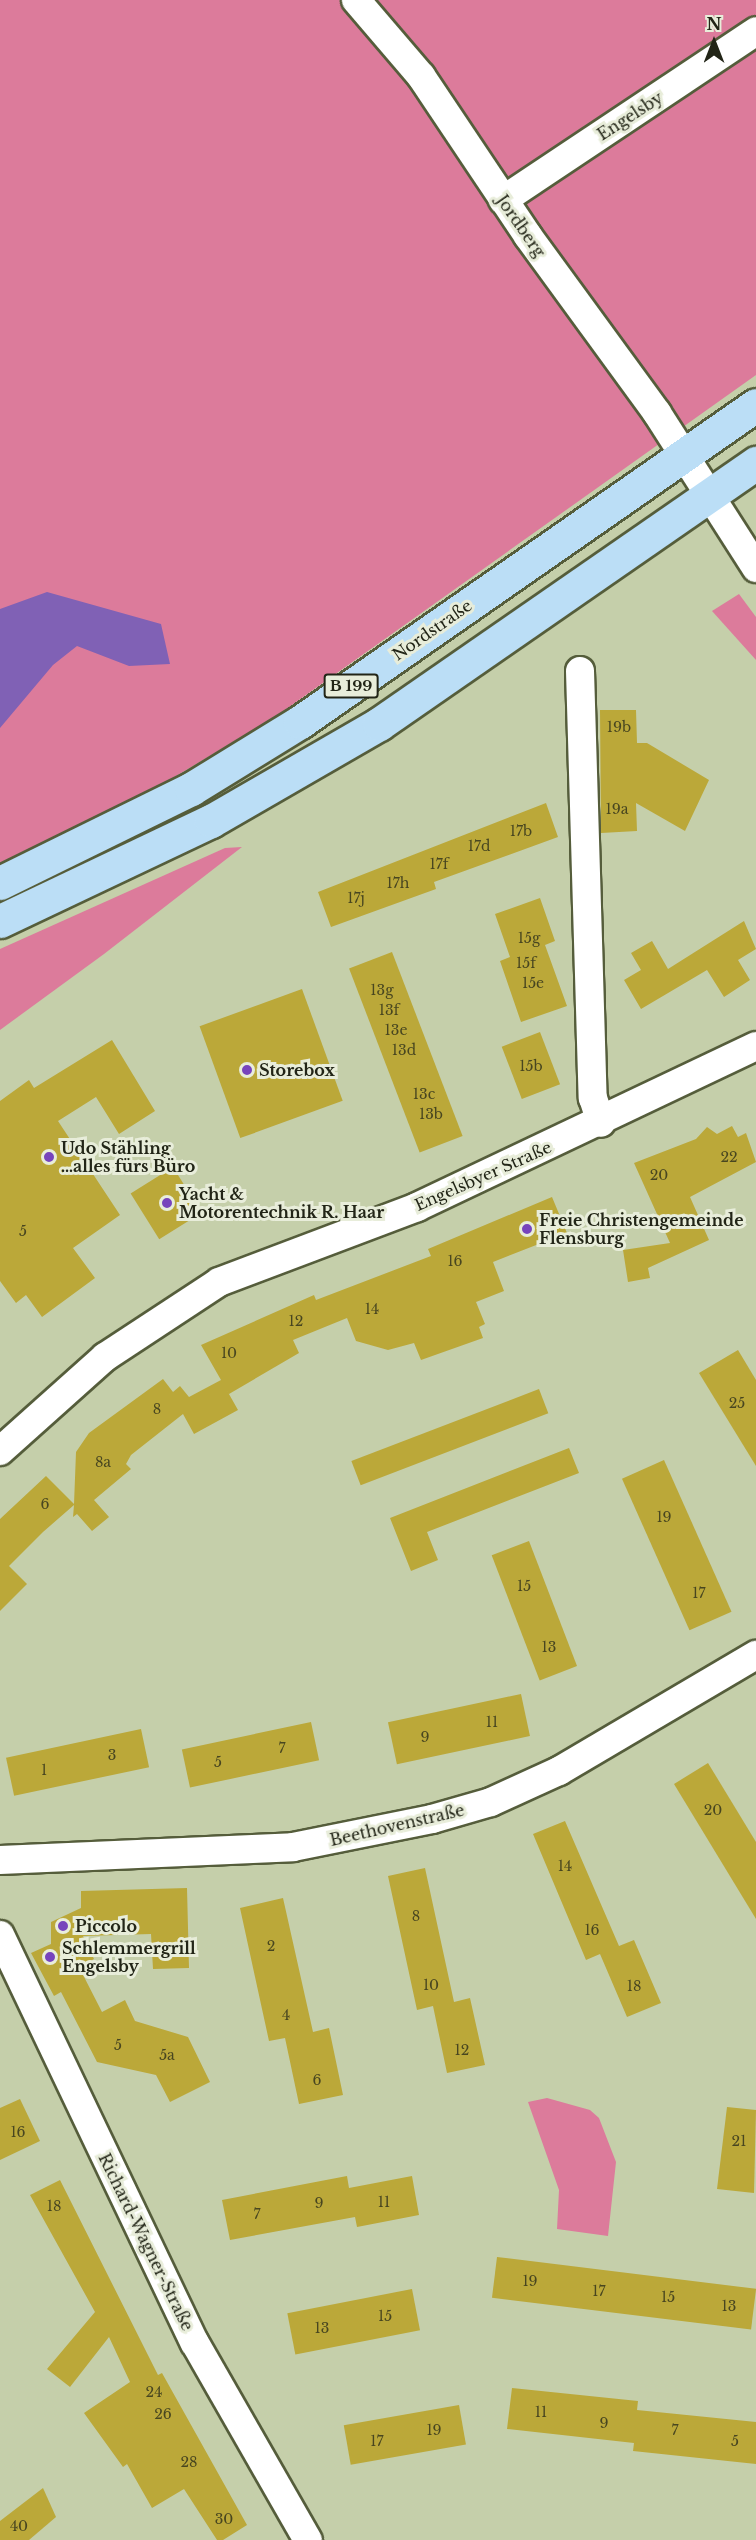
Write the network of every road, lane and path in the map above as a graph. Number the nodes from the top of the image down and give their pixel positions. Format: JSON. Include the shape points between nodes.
{"nodes":[{"id":1,"x":356,"y":0,"type":"edge"},
{"id":2,"x":756,"y":31,"type":"edge"},
{"id":3,"x":503,"y":200,"type":"junction"},
{"id":4,"x":756,"y":405,"type":"edge"},
{"id":5,"x":682,"y":456,"type":"junction"},
{"id":6,"x":756,"y":463,"type":"edge"},
{"id":7,"x":708,"y":498,"type":"junction"},
{"id":8,"x":756,"y":568,"type":"edge"},
{"id":9,"x":580,"y":671,"type":"dead end"},
{"id":10,"x":0,"y":883,"type":"edge"},
{"id":11,"x":0,"y":921,"type":"edge"},
{"id":12,"x":756,"y":1046,"type":"edge"},
{"id":13,"x":601,"y":1123,"type":"junction"},
{"id":14,"x":0,"y":1451,"type":"edge"},
{"id":15,"x":756,"y":1655,"type":"edge"},
{"id":16,"x":0,"y":1860,"type":"edge"},
{"id":17,"x":0,"y":1935,"type":"edge"},
{"id":18,"x":308,"y":2540,"type":"edge"}],
"edges":[{"from":1,"to":3,"type":"street","name":"Jordberg","via":[[422,76]]},
{"from":2,"to":3,"type":"street","name":"Engelsby"},
{"from":3,"to":5,"type":"street","name":"Jordberg"},
{"from":4,"to":5,"type":"main road","name":"Nordstraße","number":"B 199"},
{"from":5,"to":7,"type":"street","name":"Jordberg"},
{"from":5,"to":10,"type":"main road","name":"Nordstraße","number":"B 199","via":[[300,722],[191,789]]},
{"from":6,"to":7,"type":"main road","number":"B 199"},
{"from":7,"to":8,"type":"street","name":"Jordberg"},
{"from":7,"to":11,"type":"main road","number":"B 199","via":[[379,724],[211,821]]},
{"from":9,"to":13,"type":"street","via":[[593,1098]]},
{"from":12,"to":13,"type":"street","name":"Engelsbyer Straße"},
{"from":13,"to":14,"type":"street","name":"Engelsbyer Straße","via":[[417,1207],[219,1282],[105,1357]]},
{"from":15,"to":16,"type":"street","name":"Beethovenstraße","via":[[559,1771],[491,1802],[432,1820],[293,1847]]},
{"from":17,"to":18,"type":"street","name":"Richard-Wagner-Straße","via":[[195,2343]]}]}
